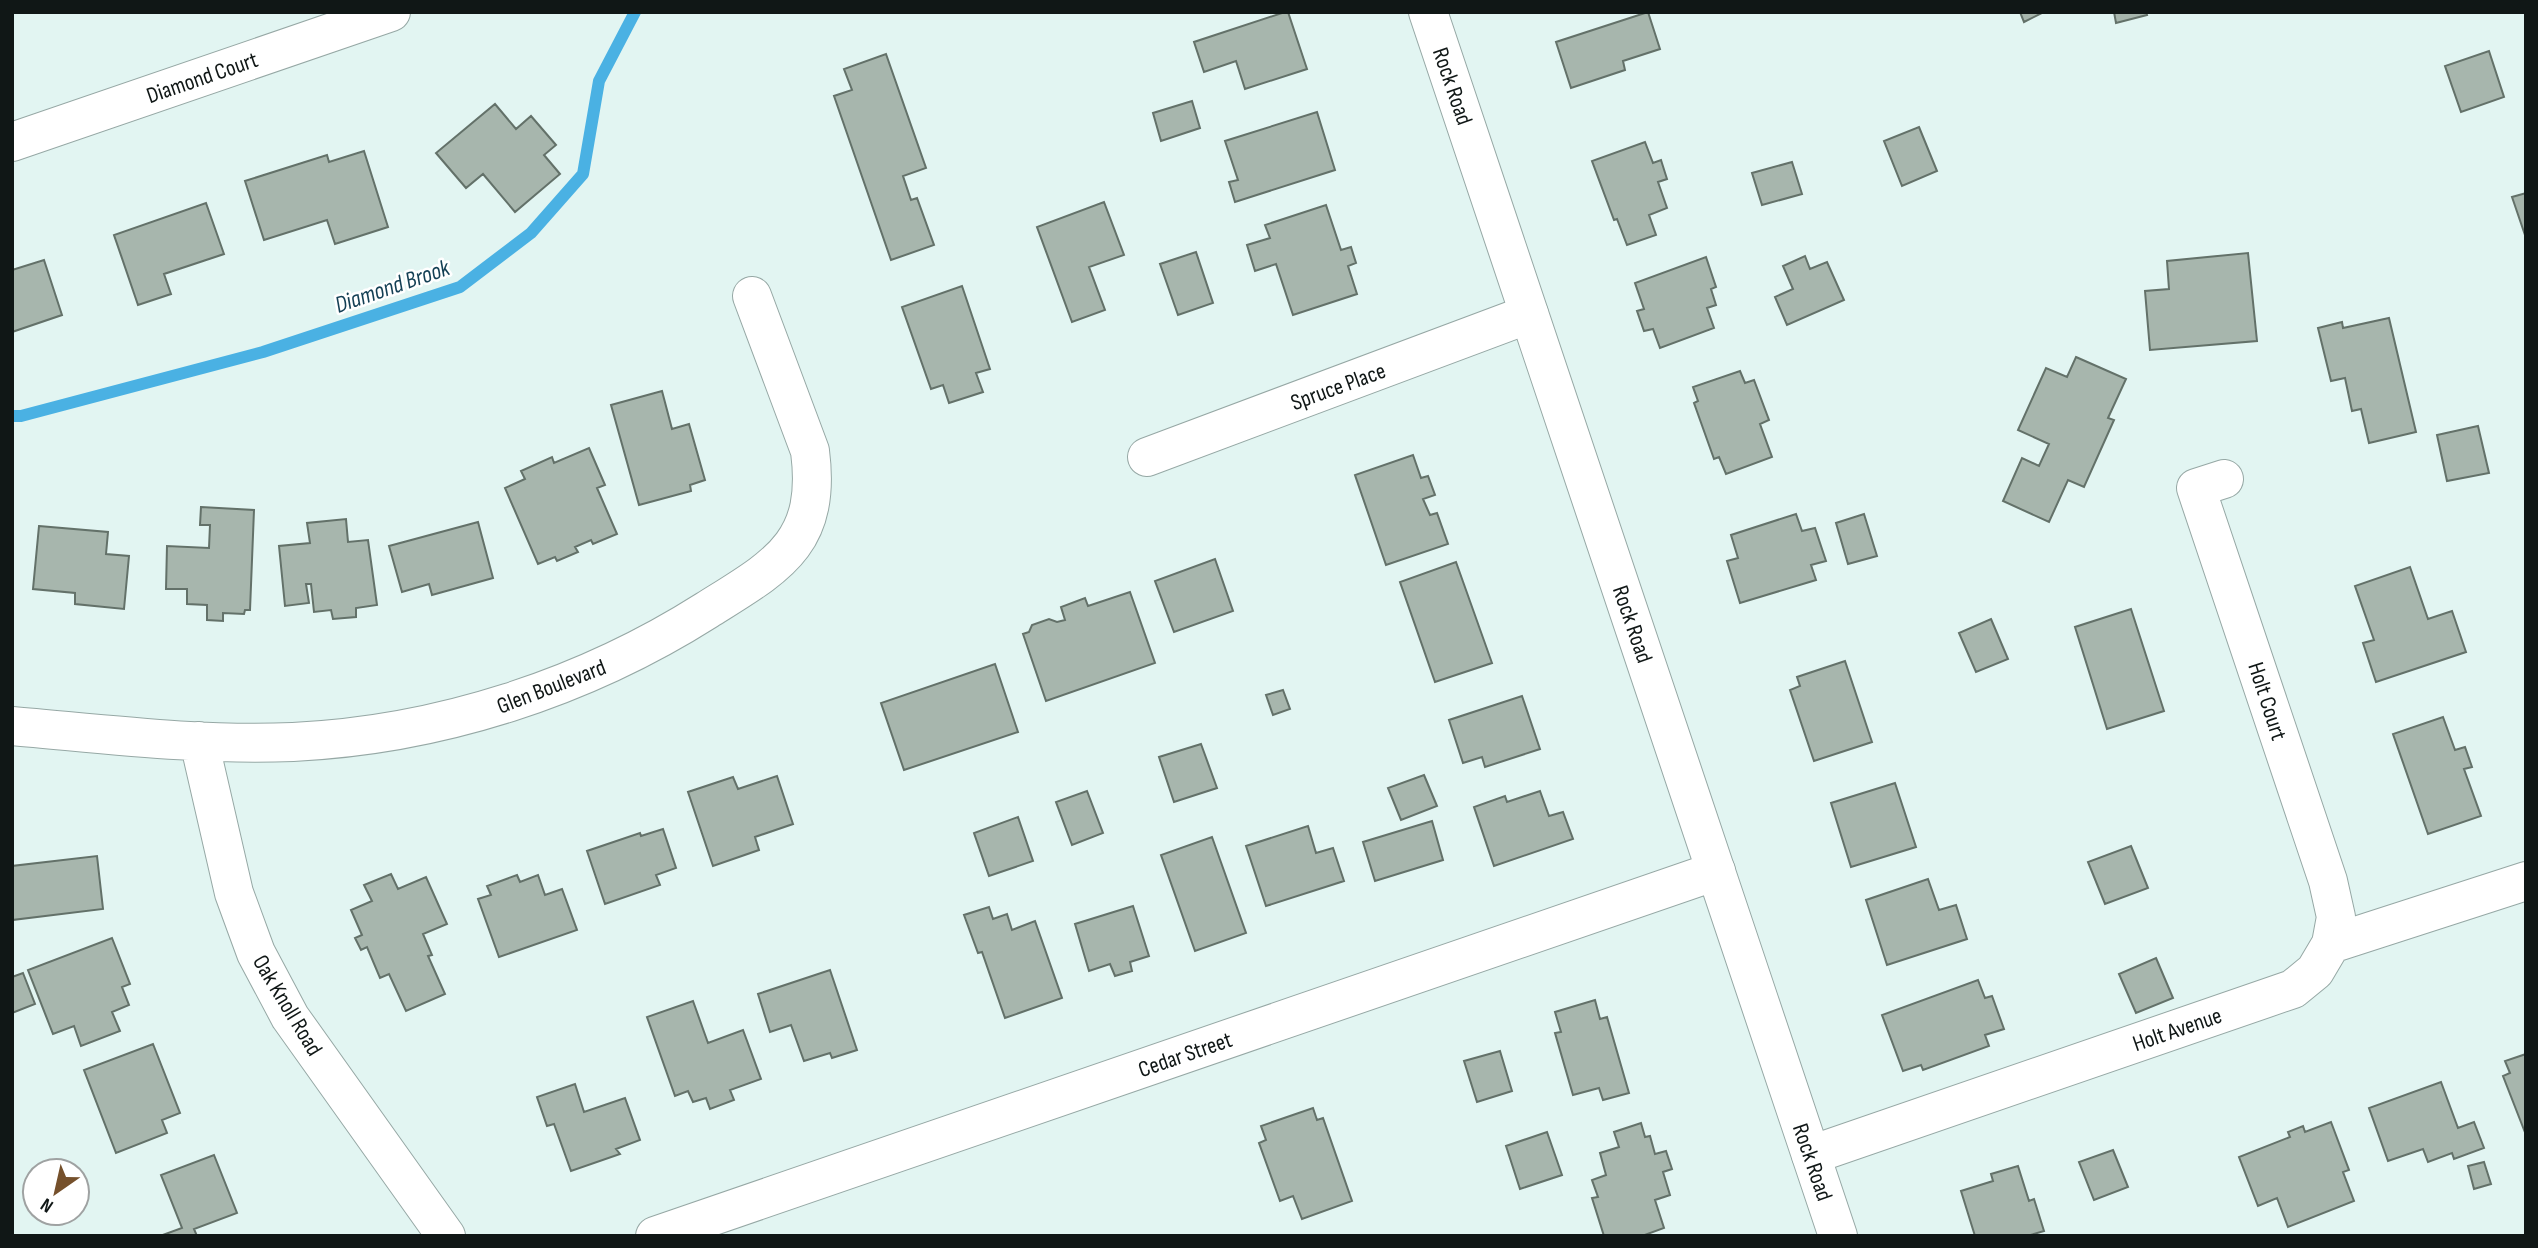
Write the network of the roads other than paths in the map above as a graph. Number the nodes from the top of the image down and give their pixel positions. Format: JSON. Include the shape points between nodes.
{"nodes":[{"id":1,"x":391,"y":12,"type":"edge"},
{"id":2,"x":1428,"y":12,"type":"edge"},
{"id":3,"x":12,"y":142,"type":"edge"},
{"id":4,"x":752,"y":296,"type":"dead end"},
{"id":5,"x":1529,"y":314,"type":"junction"},
{"id":6,"x":1147,"y":457,"type":"dead end"},
{"id":7,"x":2224,"y":479,"type":"dead end"},
{"id":8,"x":12,"y":726,"type":"edge"},
{"id":9,"x":199,"y":741,"type":"junction"},
{"id":10,"x":1716,"y":871,"type":"junction"},
{"id":11,"x":2526,"y":881,"type":"edge"},
{"id":12,"x":2331,"y":944,"type":"junction"},
{"id":13,"x":1811,"y":1155,"type":"junction"},
{"id":14,"x":446,"y":1236,"type":"edge"},
{"id":15,"x":655,"y":1236,"type":"edge"},
{"id":16,"x":1838,"y":1236,"type":"edge"}],
"edges":[{"from":1,"to":3,"type":"street","name":"Diamond Court"},
{"from":2,"to":5,"type":"street","name":"Rock Road"},
{"from":4,"to":9,"type":"street","name":"Glen Boulevard","via":[[810,451],[813,477],[797,542],[780,561],[664,638],[583,676],[484,711],[397,731],[293,742]]},
{"from":5,"to":6,"type":"street","name":"Spruce Place"},
{"from":5,"to":10,"type":"street","name":"Rock Road"},
{"from":7,"to":12,"type":"street","name":"Holt Court","via":[[2196,488],[2328,881],[2336,917]]},
{"from":8,"to":9,"type":"street","name":"Glen Boulevard"},
{"from":9,"to":14,"type":"street","name":"Oak Knoll Road","via":[[234,893],[256,953],[290,1017]]},
{"from":10,"to":13,"type":"street","name":"Rock Road"},
{"from":10,"to":15,"type":"street","name":"Cedar Street"},
{"from":11,"to":12,"type":"street"},
{"from":12,"to":13,"type":"street","name":"Holt Avenue","via":[[2315,971],[2293,989]]},
{"from":13,"to":16,"type":"street","name":"Rock Road"}]}
